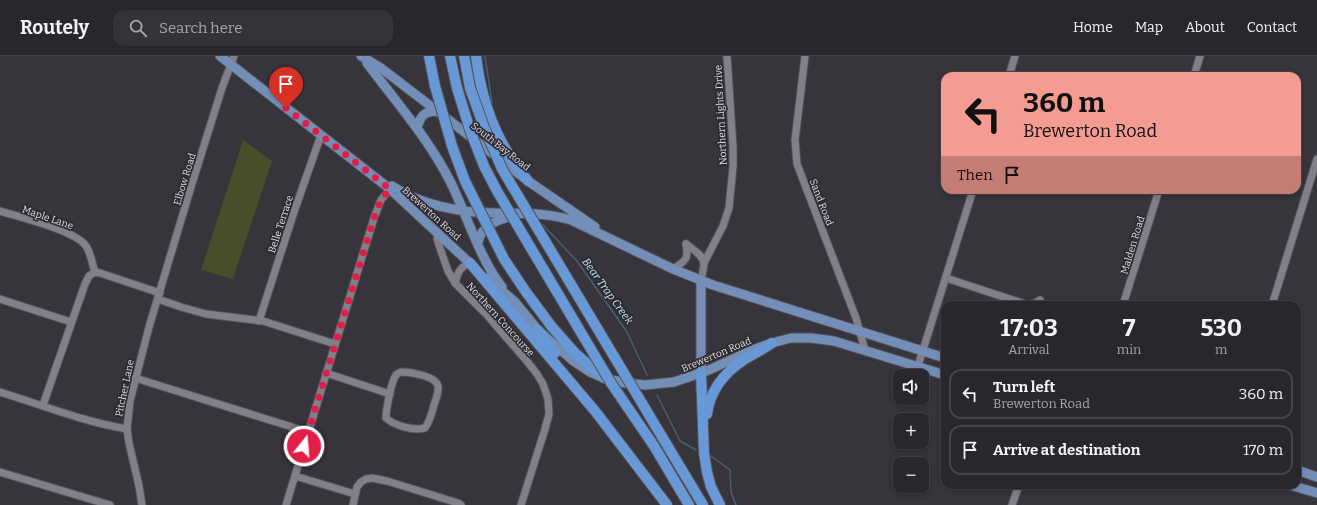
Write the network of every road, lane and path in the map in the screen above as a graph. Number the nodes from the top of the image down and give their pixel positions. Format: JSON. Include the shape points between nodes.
{"nodes":[{"id":1,"x":220,"y":56,"type":"edge"},
{"id":2,"x":429,"y":56,"type":"edge"},
{"id":3,"x":450,"y":56,"type":"edge"},
{"id":4,"x":464,"y":56,"type":"edge"},
{"id":5,"x":476,"y":56,"type":"edge"},
{"id":6,"x":726,"y":56,"type":"edge"},
{"id":7,"x":805,"y":56,"type":"edge"},
{"id":8,"x":1014,"y":56,"type":"edge"},
{"id":9,"x":1200,"y":56,"type":"edge"},
{"id":10,"x":363,"y":58,"type":"edge"},
{"id":11,"x":233,"y":60,"type":"edge"},
{"id":12,"x":1009,"y":72,"type":"edge"},
{"id":13,"x":1195,"y":72,"type":"edge"},
{"id":14,"x":438,"y":112,"type":"junction"},
{"id":15,"x":417,"y":128,"type":"junction"},
{"id":16,"x":321,"y":135,"type":"junction"},
{"id":17,"x":1317,"y":159,"type":"edge"},
{"id":18,"x":528,"y":181,"type":"junction"},
{"id":19,"x":394,"y":190,"type":"junction"},
{"id":20,"x":972,"y":194,"type":"edge"},
{"id":21,"x":1158,"y":194,"type":"edge"},
{"id":22,"x":0,"y":211,"type":"edge"},
{"id":23,"x":464,"y":211,"type":"junction"},
{"id":24,"x":519,"y":214,"type":"junction"},
{"id":25,"x":438,"y":233,"type":"junction"},
{"id":26,"x":478,"y":242,"type":"junction"},
{"id":27,"x":626,"y":247,"type":"junction"},
{"id":28,"x":470,"y":263,"type":"junction"},
{"id":29,"x":704,"y":263,"type":"junction"},
{"id":30,"x":673,"y":269,"type":"junction"},
{"id":31,"x":95,"y":272,"type":"junction"},
{"id":32,"x":946,"y":278,"type":"junction"},
{"id":33,"x":701,"y":280,"type":"junction"},
{"id":34,"x":455,"y":283,"type":"junction"},
{"id":35,"x":159,"y":296,"type":"junction"},
{"id":36,"x":0,"y":299,"type":"edge"},
{"id":37,"x":1016,"y":301,"type":"edge"},
{"id":38,"x":1124,"y":301,"type":"edge"},
{"id":39,"x":1273,"y":301,"type":"edge"},
{"id":40,"x":514,"y":302,"type":"junction"},
{"id":41,"x":259,"y":321,"type":"junction"},
{"id":42,"x":71,"y":322,"type":"junction"},
{"id":43,"x":538,"y":330,"type":"junction"},
{"id":44,"x":860,"y":331,"type":"junction"},
{"id":45,"x":772,"y":342,"type":"junction"},
{"id":46,"x":335,"y":344,"type":"junction"},
{"id":47,"x":865,"y":350,"type":"junction"},
{"id":48,"x":923,"y":352,"type":"junction"},
{"id":49,"x":941,"y":357,"type":"edge"},
{"id":50,"x":918,"y":366,"type":"junction"},
{"id":51,"x":326,"y":373,"type":"junction"},
{"id":52,"x":701,"y":373,"type":"junction"},
{"id":53,"x":941,"y":374,"type":"edge"},
{"id":54,"x":135,"y":378,"type":"junction"},
{"id":55,"x":604,"y":378,"type":"junction"},
{"id":56,"x":0,"y":392,"type":"edge"},
{"id":57,"x":390,"y":394,"type":"junction"},
{"id":58,"x":43,"y":405,"type":"junction"},
{"id":59,"x":595,"y":411,"type":"junction"},
{"id":60,"x":127,"y":429,"type":"junction"},
{"id":61,"x":308,"y":432,"type":"junction"},
{"id":62,"x":704,"y":436,"type":"junction"},
{"id":63,"x":1301,"y":471,"type":"edge"},
{"id":64,"x":0,"y":472,"type":"edge"},
{"id":65,"x":295,"y":476,"type":"junction"},
{"id":66,"x":1317,"y":477,"type":"edge"},
{"id":67,"x":1301,"y":488,"type":"edge"},
{"id":68,"x":1017,"y":489,"type":"edge"},
{"id":69,"x":1317,"y":493,"type":"edge"},
{"id":70,"x":355,"y":494,"type":"junction"},
{"id":71,"x":110,"y":505,"type":"edge"},
{"id":72,"x":142,"y":505,"type":"edge"},
{"id":73,"x":286,"y":505,"type":"edge"},
{"id":74,"x":353,"y":505,"type":"edge"},
{"id":75,"x":461,"y":505,"type":"edge"},
{"id":76,"x":521,"y":505,"type":"edge"},
{"id":77,"x":667,"y":505,"type":"edge"},
{"id":78,"x":689,"y":505,"type":"edge"},
{"id":79,"x":703,"y":505,"type":"edge"},
{"id":80,"x":720,"y":505,"type":"edge"},
{"id":81,"x":1012,"y":505,"type":"edge"}],
"edges":[{"from":1,"to":11,"type":"main road","name":"Brewerton Road"},
{"from":2,"to":55,"type":"highway","bridge":true,"via":[[434,86],[452,146],[465,181],[504,259],[552,327],[575,353]]},
{"from":3,"to":78,"type":"highway","bridge":true,"via":[[470,130],[497,191],[611,382],[654,446]]},
{"from":4,"to":79,"type":"highway","bridge":true,"via":[[470,88],[502,168]]},
{"from":5,"to":18,"type":"highway","via":[[485,103],[492,121],[509,155]]},
{"from":6,"to":29,"type":"street","name":"Northern Lights Drive","via":[[733,147],[729,208]]},
{"from":7,"to":44,"type":"street","name":"Sand Road","via":[[795,140],[797,164]]},
{"from":8,"to":12,"type":"street"},
{"from":9,"to":13,"type":"street"},
{"from":10,"to":14,"type":"main road","name":"South Bay Road","via":[[381,68]]},
{"from":10,"to":15,"type":"main road","name":"South Bay Road"},
{"from":11,"to":16,"type":"main road","name":"Brewerton Road"},
{"from":11,"to":35,"type":"street","name":"Elbow Road","via":[[220,94]]},
{"from":14,"to":15,"type":"main road","via":[[431,111],[425,114],[420,118]]},
{"from":14,"to":18,"type":"main road","name":"South Bay Road"},
{"from":15,"to":23,"type":"main road","name":"South Bay Road"},
{"from":16,"to":19,"type":"main road","name":"Brewerton Road"},
{"from":16,"to":41,"type":"street","name":"Belle Terrace"},
{"from":17,"to":39,"type":"street"},
{"from":18,"to":27,"type":"main road","name":"South Bay Road"},
{"from":19,"to":23,"type":"main road","name":"Brewerton Road"},
{"from":19,"to":25,"type":"main road","name":"Brewerton Road"},
{"from":19,"to":46,"type":"street","via":[[381,200],[374,218]]},
{"from":20,"to":32,"type":"street"},
{"from":21,"to":38,"type":"street","name":"Malden Road"},
{"from":22,"to":31,"type":"street","name":"Maple Lane","via":[[66,233],[81,241],[86,247]]},
{"from":23,"to":24,"type":"main road","name":"Brewerton Road"},
{"from":23,"to":26,"type":"main road","name":"South Bay Road"},
{"from":24,"to":26,"type":"main road","via":[[493,222],[485,228]]},
{"from":24,"to":27,"type":"main road","name":"Brewerton Road","via":[[548,214],[571,220]]},
{"from":25,"to":28,"type":"main road","name":"Brewerton Road"},
{"from":25,"to":34,"type":"street","name":"Northern Concourse","via":[[441,252]]},
{"from":26,"to":40,"type":"main road","name":"South Bay Road","via":[[499,283]]},
{"from":27,"to":30,"type":"main road","name":"Brewerton Road"},
{"from":28,"to":34,"type":"street","name":"Northern Concourse","via":[[461,267]]},
{"from":28,"to":40,"type":"main road","name":"Brewerton Road"},
{"from":28,"to":59,"type":"highway"},
{"from":29,"to":30,"type":"street","via":[[686,244],[686,259]]},
{"from":29,"to":33,"type":"street","name":"Northern Lights Drive"},
{"from":30,"to":33,"type":"main road","name":"Brewerton Road"},
{"from":31,"to":35,"type":"street"},
{"from":31,"to":42,"type":"street","via":[[84,284]]},
{"from":32,"to":37,"type":"street"},
{"from":32,"to":48,"type":"street"},
{"from":33,"to":44,"type":"main road","name":"Brewerton Road"},
{"from":33,"to":52,"type":"main road"},
{"from":34,"to":76,"type":"street","name":"Northern Concourse","via":[[487,314],[537,374],[548,399],[549,414]]},
{"from":35,"to":41,"type":"street","via":[[181,307],[206,314]]},
{"from":35,"to":54,"type":"street","name":"Pitcher Lane"},
{"from":36,"to":42,"type":"street"},
{"from":40,"to":43,"type":"main road","name":"Brewerton Road"},
{"from":41,"to":46,"type":"street"},
{"from":42,"to":58,"type":"street"},
{"from":43,"to":55,"type":"main road","name":"Brewerton Road","via":[[572,360]]},
{"from":43,"to":59,"type":"highway"},
{"from":44,"to":47,"type":"street","name":"Sand Road"},
{"from":44,"to":48,"type":"main road","name":"Brewerton Road"},
{"from":45,"to":47,"type":"main road","name":"Brewerton Road","via":[[790,338],[811,338],[834,341]]},
{"from":45,"to":52,"type":"main road","name":"Brewerton Road"},
{"from":45,"to":62,"type":"highway","via":[[730,371],[714,390],[708,403]]},
{"from":46,"to":51,"type":"street"},
{"from":47,"to":50,"type":"main road","name":"Brewerton Road"},
{"from":48,"to":49,"type":"main road","name":"Brewerton Road"},
{"from":48,"to":50,"type":"street"},
{"from":50,"to":53,"type":"main road","name":"Brewerton Road"},
{"from":51,"to":57,"type":"street"},
{"from":51,"to":61,"type":"street"},
{"from":52,"to":55,"type":"main road","name":"Brewerton Road","via":[[674,382],[645,385]]},
{"from":52,"to":62,"type":"highway"},
{"from":54,"to":60,"type":"street","name":"Pitcher Lane"},
{"from":54,"to":61,"type":"street"},
{"from":56,"to":58,"type":"street"},
{"from":57,"to":57,"type":"street","via":[[395,376],[402,372],[421,375],[438,384],[428,424],[420,430],[386,418]]},
{"from":58,"to":60,"type":"street"},
{"from":59,"to":77,"type":"highway"},
{"from":60,"to":72,"type":"street","name":"Pitcher Lane"},
{"from":61,"to":65,"type":"street"},
{"from":62,"to":80,"type":"highway","via":[[707,472]]},
{"from":63,"to":66,"type":"main road"},
{"from":64,"to":71,"type":"street"},
{"from":65,"to":70,"type":"street"},
{"from":65,"to":73,"type":"street"},
{"from":67,"to":69,"type":"main road"},
{"from":68,"to":81,"type":"street"},
{"from":70,"to":74,"type":"street"},
{"from":70,"to":75,"type":"street","via":[[361,482],[372,478]]}]}
